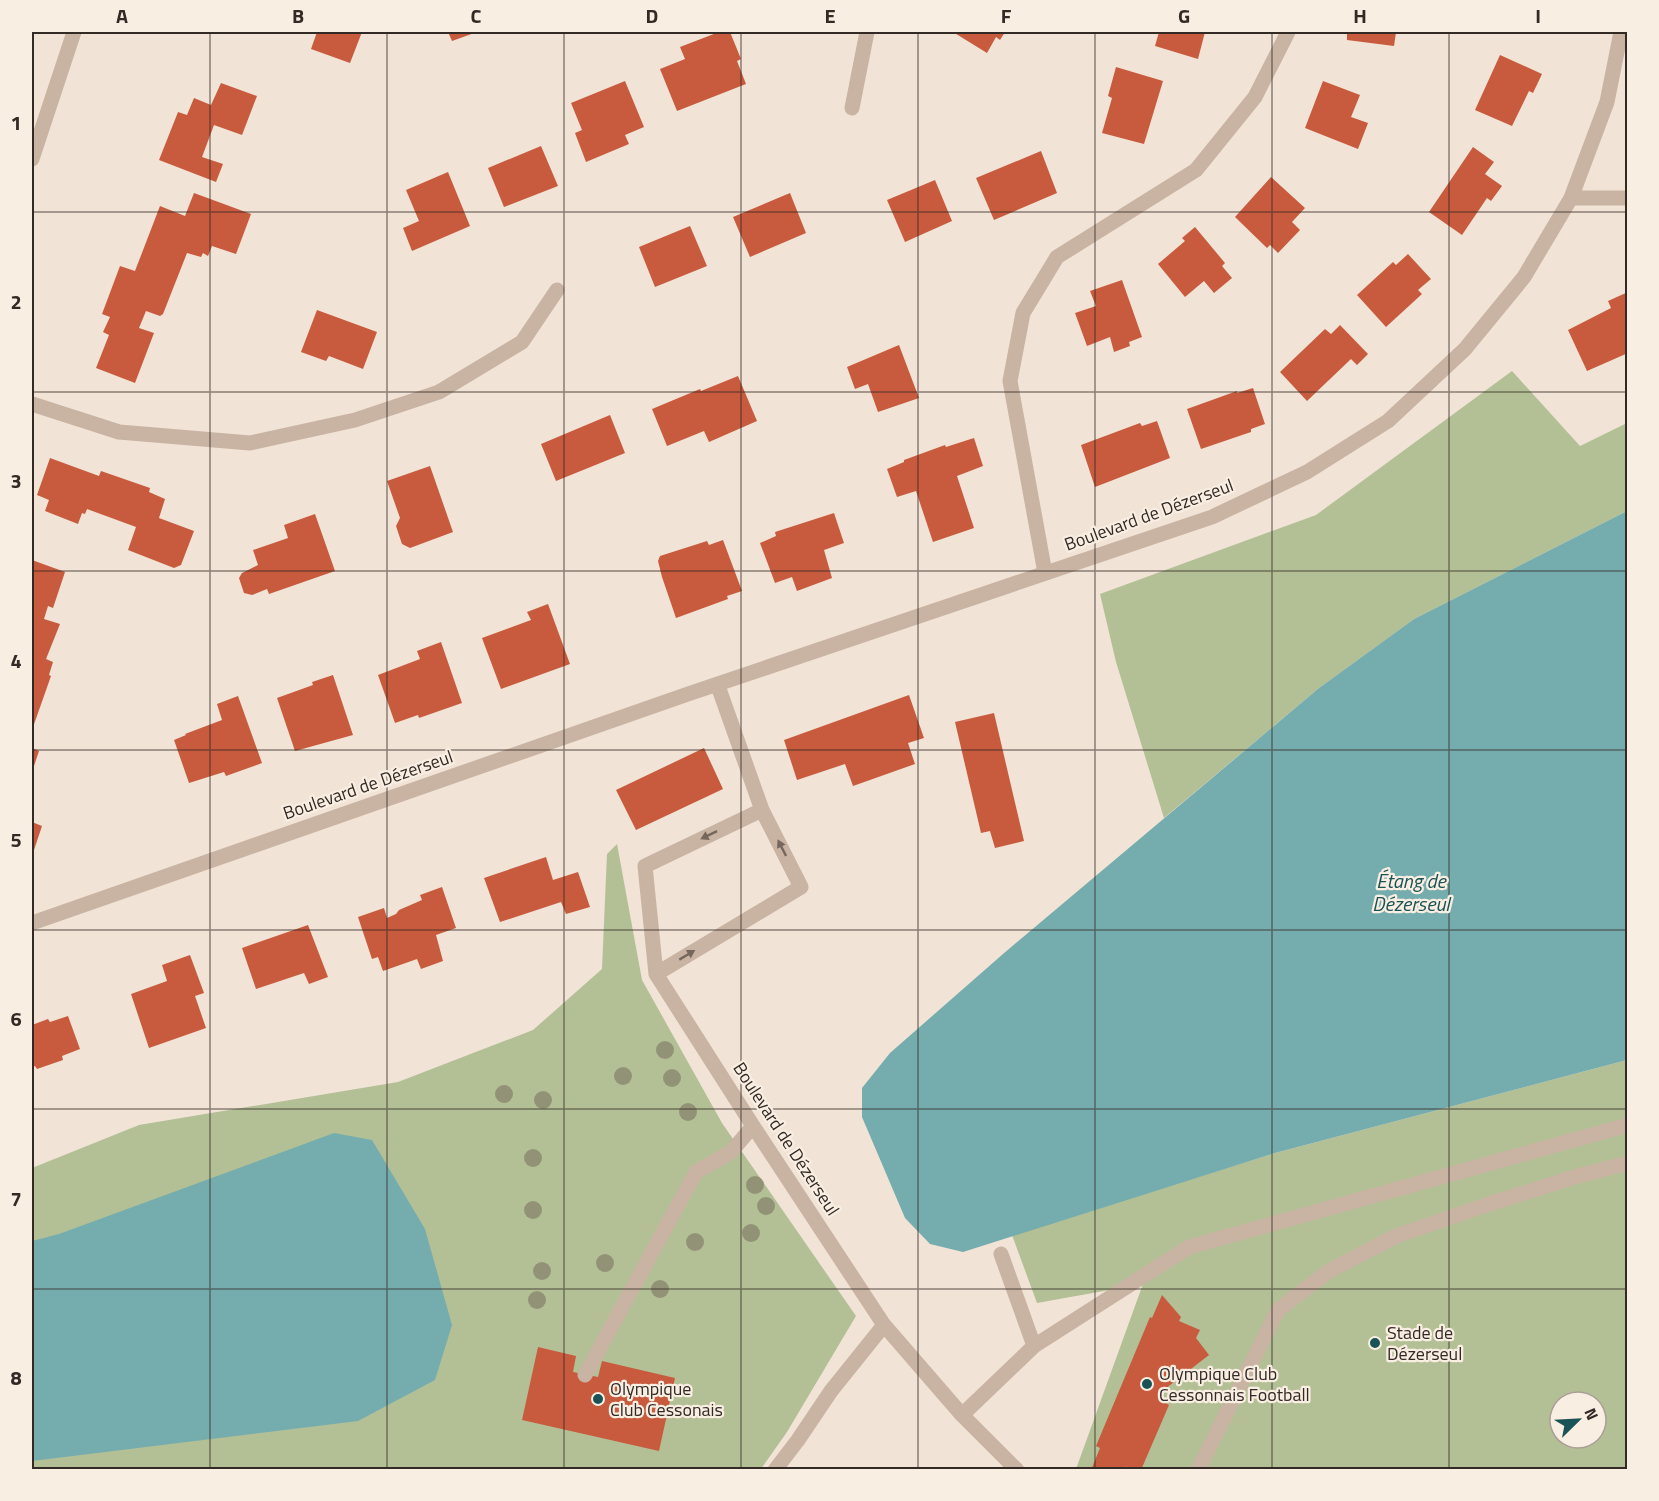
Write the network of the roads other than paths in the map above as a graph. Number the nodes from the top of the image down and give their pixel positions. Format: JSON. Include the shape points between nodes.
{"nodes":[{"id":1,"x":74,"y":32,"type":"edge"},
{"id":2,"x":867,"y":32,"type":"edge"},
{"id":3,"x":1288,"y":32,"type":"edge"},
{"id":4,"x":1621,"y":32,"type":"edge"},
{"id":5,"x":852,"y":108,"type":"dead end"},
{"id":6,"x":32,"y":159,"type":"edge"},
{"id":7,"x":1571,"y":198,"type":"junction"},
{"id":8,"x":1628,"y":198,"type":"edge"},
{"id":9,"x":557,"y":290,"type":"dead end"},
{"id":10,"x":32,"y":404,"type":"edge"},
{"id":11,"x":1045,"y":573,"type":"junction"},
{"id":12,"x":717,"y":686,"type":"junction"},
{"id":13,"x":762,"y":810,"type":"junction"},
{"id":14,"x":32,"y":923,"type":"edge"},
{"id":15,"x":656,"y":974,"type":"junction"},
{"id":16,"x":1628,"y":1125,"type":"edge"},
{"id":17,"x":753,"y":1126,"type":"junction"},
{"id":18,"x":1628,"y":1163,"type":"edge"},
{"id":19,"x":1002,"y":1254,"type":"dead end"},
{"id":20,"x":884,"y":1325,"type":"junction"},
{"id":21,"x":1034,"y":1346,"type":"junction"},
{"id":22,"x":585,"y":1375,"type":"dead end"},
{"id":23,"x":962,"y":1415,"type":"junction"},
{"id":24,"x":774,"y":1470,"type":"edge"},
{"id":25,"x":1017,"y":1470,"type":"edge"},
{"id":26,"x":1198,"y":1470,"type":"edge"}],
"edges":[{"from":1,"to":6,"type":"street"},
{"from":2,"to":5,"type":"street"},
{"from":3,"to":11,"type":"street","name":"Boulevard de Dézerseul","via":[[1255,97],[1196,170],[1057,257],[1023,313],[1010,381]]},
{"from":4,"to":7,"type":"street","name":"Boulevard de Dézerseul","via":[[1607,102]]},
{"from":7,"to":8,"type":"street"},
{"from":7,"to":11,"type":"street","name":"Boulevard de Dézerseul","via":[[1517,286],[1465,349],[1388,421],[1307,472],[1212,517]]},
{"from":9,"to":10,"type":"street","via":[[522,342],[439,392],[356,420],[250,443],[119,432]]},
{"from":11,"to":12,"type":"street","name":"Boulevard de Dézerseul"},
{"from":12,"to":13,"type":"street"},
{"from":12,"to":14,"type":"street","name":"Boulevard de Dézerseul"},
{"from":13,"to":15,"type":"street","name":"Boulevard de Dézerseul","one_way":true,"via":[[645,866]]},
{"from":15,"to":13,"type":"street","one_way":true,"via":[[801,887]]},
{"from":15,"to":17,"type":"street","name":"Boulevard de Dézerseul"},
{"from":16,"to":21,"type":"street","via":[[1189,1247]]},
{"from":17,"to":20,"type":"street","name":"Boulevard de Dézerseul"},
{"from":17,"to":22,"type":"street","via":[[731,1152],[696,1172]]},
{"from":18,"to":26,"type":"street","via":[[1500,1200],[1396,1236],[1329,1271],[1278,1310]]},
{"from":19,"to":21,"type":"street"},
{"from":20,"to":23,"type":"street","name":"Boulevard de Dézerseul"},
{"from":20,"to":24,"type":"street"},
{"from":21,"to":23,"type":"street"},
{"from":23,"to":25,"type":"street","name":"Boulevard de Dézerseul"}]}
